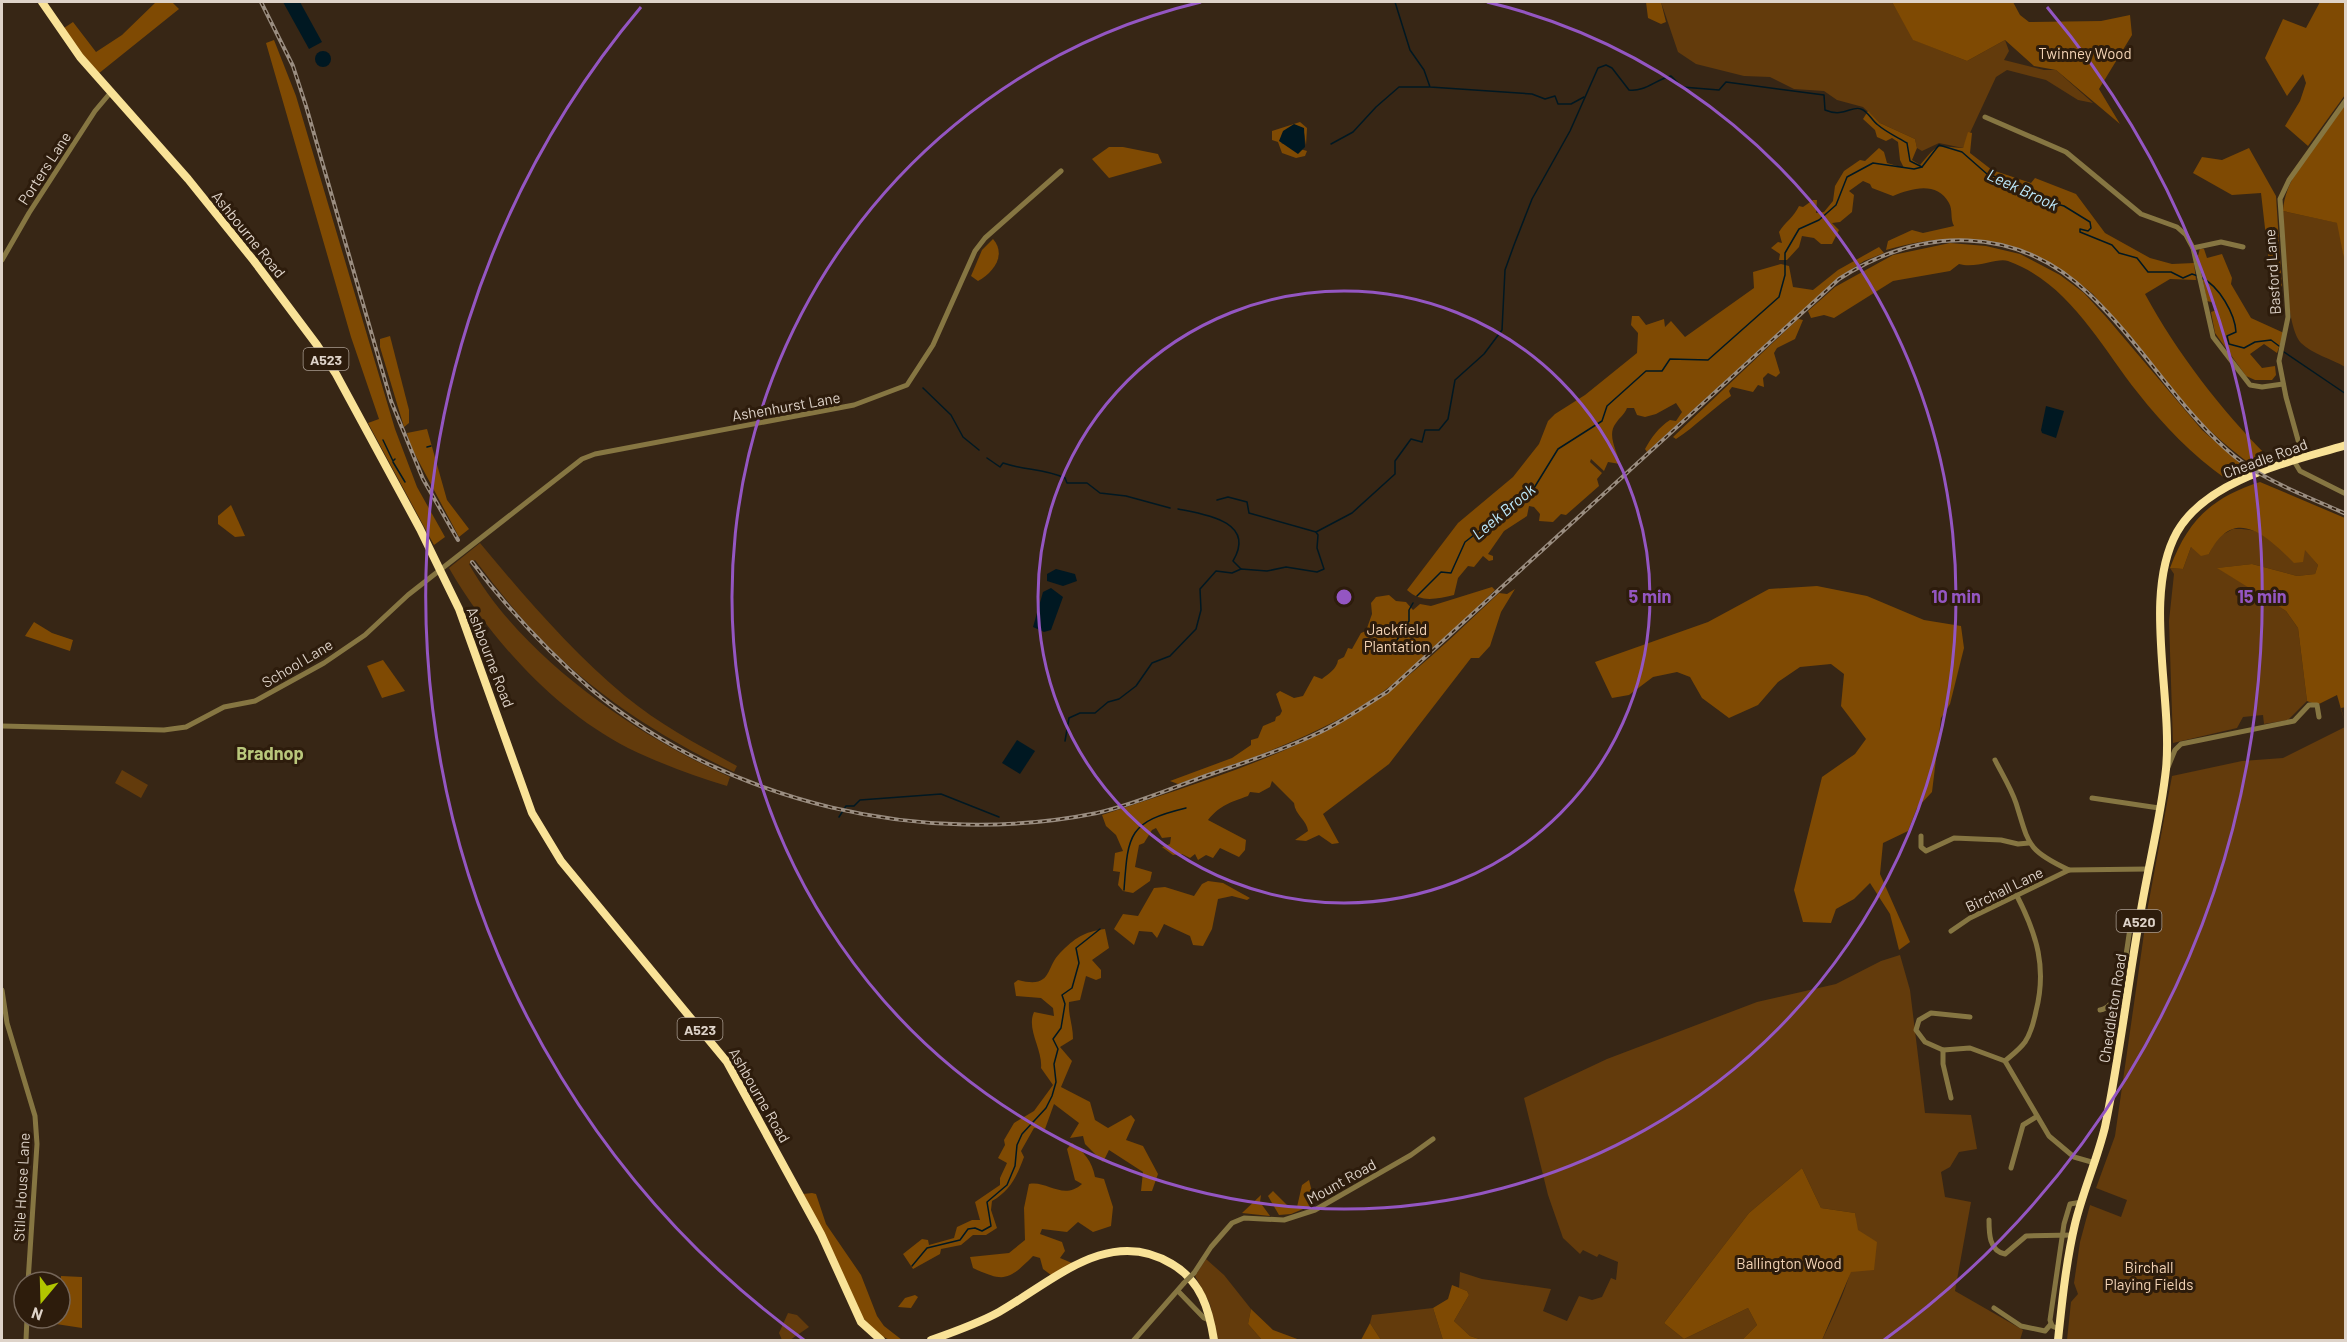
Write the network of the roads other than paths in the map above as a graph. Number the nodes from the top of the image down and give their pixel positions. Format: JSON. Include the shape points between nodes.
{"nodes":[{"id":1,"x":42,"y":2,"type":"edge"},
{"id":2,"x":111,"y":92,"type":"junction"},
{"id":3,"x":2346,"y":100,"type":"edge"},
{"id":4,"x":1984,"y":117,"type":"dead end"},
{"id":5,"x":1061,"y":171,"type":"dead end"},
{"id":6,"x":2243,"y":247,"type":"dead end"},
{"id":7,"x":2193,"y":248,"type":"junction"},
{"id":8,"x":2,"y":260,"type":"edge"},
{"id":9,"x":2283,"y":384,"type":"junction"},
{"id":10,"x":2346,"y":444,"type":"edge"},
{"id":11,"x":2303,"y":458,"type":"junction"},
{"id":12,"x":2294,"y":461,"type":"junction"},
{"id":13,"x":2346,"y":494,"type":"edge"},
{"id":14,"x":2199,"y":506,"type":"joint"},
{"id":15,"x":440,"y":572,"type":"junction"},
{"id":16,"x":2319,"y":717,"type":"dead end"},
{"id":17,"x":2,"y":726,"type":"edge"},
{"id":18,"x":1995,"y":760,"type":"dead end"},
{"id":19,"x":2166,"y":772,"type":"junction"},
{"id":20,"x":2092,"y":798,"type":"dead end"},
{"id":21,"x":2159,"y":808,"type":"junction"},
{"id":22,"x":1921,"y":836,"type":"dead end"},
{"id":23,"x":2029,"y":843,"type":"junction"},
{"id":24,"x":2148,"y":869,"type":"junction"},
{"id":25,"x":2069,"y":870,"type":"junction"},
{"id":26,"x":2017,"y":896,"type":"junction"},
{"id":27,"x":2139,"y":923,"type":"junction"},
{"id":28,"x":1952,"y":931,"type":"dead end"},
{"id":29,"x":2,"y":990,"type":"edge"},
{"id":30,"x":2100,"y":1010,"type":"dead end"},
{"id":31,"x":1970,"y":1017,"type":"dead end"},
{"id":32,"x":1944,"y":1050,"type":"junction"},
{"id":33,"x":2006,"y":1061,"type":"junction"},
{"id":34,"x":1951,"y":1098,"type":"dead end"},
{"id":35,"x":2036,"y":1117,"type":"junction"},
{"id":36,"x":1433,"y":1139,"type":"dead end"},
{"id":37,"x":2095,"y":1163,"type":"junction"},
{"id":38,"x":2011,"y":1168,"type":"dead end"},
{"id":39,"x":2082,"y":1202,"type":"junction"},
{"id":40,"x":1989,"y":1220,"type":"dead end"},
{"id":41,"x":2062,"y":1235,"type":"junction"},
{"id":42,"x":2073,"y":1235,"type":"junction"},
{"id":43,"x":29,"y":1270,"type":"edge"},
{"id":44,"x":1178,"y":1291,"type":"junction"},
{"id":45,"x":1994,"y":1308,"type":"dead end"},
{"id":46,"x":1207,"y":1319,"type":"junction"},
{"id":47,"x":2051,"y":1324,"type":"junction"},
{"id":48,"x":2059,"y":1329,"type":"junction"},
{"id":49,"x":881,"y":1341,"type":"edge"},
{"id":50,"x":931,"y":1341,"type":"edge"},
{"id":51,"x":1134,"y":1341,"type":"edge"},
{"id":52,"x":1214,"y":1341,"type":"edge"},
{"id":53,"x":2058,"y":1341,"type":"edge"}],
"edges":[{"from":1,"to":2,"type":"highway","name":"Ashbourne Road","number":"A523","via":[[66,40]]},
{"from":2,"to":8,"type":"street","name":"Porters Lane","via":[[95,111]]},
{"from":2,"to":15,"type":"highway","name":"Ashbourne Road","number":"A523","via":[[188,179],[317,345],[362,420]]},
{"from":3,"to":9,"type":"street","name":"Basford Lane","via":[[2289,180],[2280,199],[2288,317],[2279,355]]},
{"from":4,"to":7,"type":"street","via":[[2066,152],[2141,214],[2182,231]]},
{"from":5,"to":15,"type":"street","name":"Ashenhurst Lane","via":[[975,251],[933,345],[907,385],[854,405],[595,454],[565,470]]},
{"from":6,"to":7,"type":"street","via":[[2221,242]]},
{"from":7,"to":9,"type":"street","via":[[2213,338],[2245,381],[2255,387]]},
{"from":9,"to":11,"type":"street","name":"Basford Lane"},
{"from":10,"to":11,"type":"highway","name":"Cheadle Road","number":"A520"},
{"from":11,"to":12,"type":"highway","name":"Cheadle Road","number":"A520"},
{"from":12,"to":13,"type":"street","via":[[2300,471]]},
{"from":12,"to":14,"type":"highway","name":"Cheadle Road","number":"A520","via":[[2231,484]]},
{"from":14,"to":19,"type":"highway","name":"Cheddleton Road","number":"A520","via":[[2179,530],[2162,573]]},
{"from":15,"to":17,"type":"street","name":"School Lane","via":[[365,635],[324,663],[255,702],[224,707],[186,727],[164,730]]},
{"from":15,"to":49,"type":"highway","name":"Ashbourne Road","number":"A523","via":[[463,619],[532,813],[561,861],[727,1062],[822,1234],[861,1322]]},
{"from":16,"to":19,"type":"street","via":[[2317,705],[2309,705],[2294,721],[2181,744]]},
{"from":18,"to":23,"type":"street","name":"Birchall Lane","via":[[2016,803]]},
{"from":19,"to":21,"type":"highway","name":"Cheddleton Road","number":"A520"},
{"from":20,"to":21,"type":"street"},
{"from":21,"to":24,"type":"highway","name":"Cheddleton Road","number":"A520"},
{"from":22,"to":23,"type":"street","via":[[1921,847],[1926,851],[1954,838]]},
{"from":23,"to":25,"type":"street","name":"Birchall Lane","via":[[2041,855]]},
{"from":24,"to":25,"type":"street","name":"Birchall Lane"},
{"from":24,"to":27,"type":"highway","name":"Cheddleton Road","number":"A520"},
{"from":25,"to":26,"type":"street","name":"Birchall Lane"},
{"from":26,"to":28,"type":"street","name":"Birchall Lane"},
{"from":26,"to":33,"type":"street","via":[[2036,935],[2042,973],[2031,1030],[2024,1044]]},
{"from":27,"to":30,"type":"street","via":[[2133,922],[2130,929],[2115,1000]]},
{"from":27,"to":37,"type":"highway","name":"Cheddleton Road","number":"A520","via":[[2123,1033]]},
{"from":29,"to":43,"type":"street","name":"Stile House Lane","via":[[7,1023],[37,1128]]},
{"from":31,"to":32,"type":"street","via":[[1930,1013],[1919,1020],[1916,1030],[1920,1038]]},
{"from":32,"to":33,"type":"street","via":[[1970,1048]]},
{"from":32,"to":34,"type":"street","via":[[1943,1064]]},
{"from":33,"to":35,"type":"street"},
{"from":35,"to":37,"type":"street","via":[[2065,1152]]},
{"from":35,"to":38,"type":"street","via":[[2023,1125]]},
{"from":36,"to":44,"type":"street","name":"Mount Road","bridge":true,"via":[[1315,1210],[1284,1220],[1244,1218],[1232,1223]]},
{"from":37,"to":39,"type":"highway","name":"Cheddleton Road","number":"A520"},
{"from":39,"to":41,"type":"street","via":[[2070,1204]]},
{"from":39,"to":42,"type":"highway","name":"Cheddleton Road","number":"A520"},
{"from":40,"to":41,"type":"street","via":[[1992,1245],[2005,1254],[2026,1236]]},
{"from":41,"to":42,"type":"street"},
{"from":41,"to":47,"type":"street"},
{"from":42,"to":48,"type":"highway","name":"Cheddleton Road","number":"A520"},
{"from":44,"to":46,"type":"street"},
{"from":44,"to":51,"type":"street","name":"Mount Road"},
{"from":45,"to":47,"type":"street","via":[[2021,1326],[2045,1331]]},
{"from":46,"to":50,"type":"highway","via":[[1202,1294],[1184,1271],[1152,1254],[1118,1250],[1090,1258],[989,1317]]},
{"from":46,"to":52,"type":"highway"},
{"from":47,"to":48,"type":"street"},
{"from":48,"to":53,"type":"highway","name":"Cheddleton Road","number":"A520"}]}
